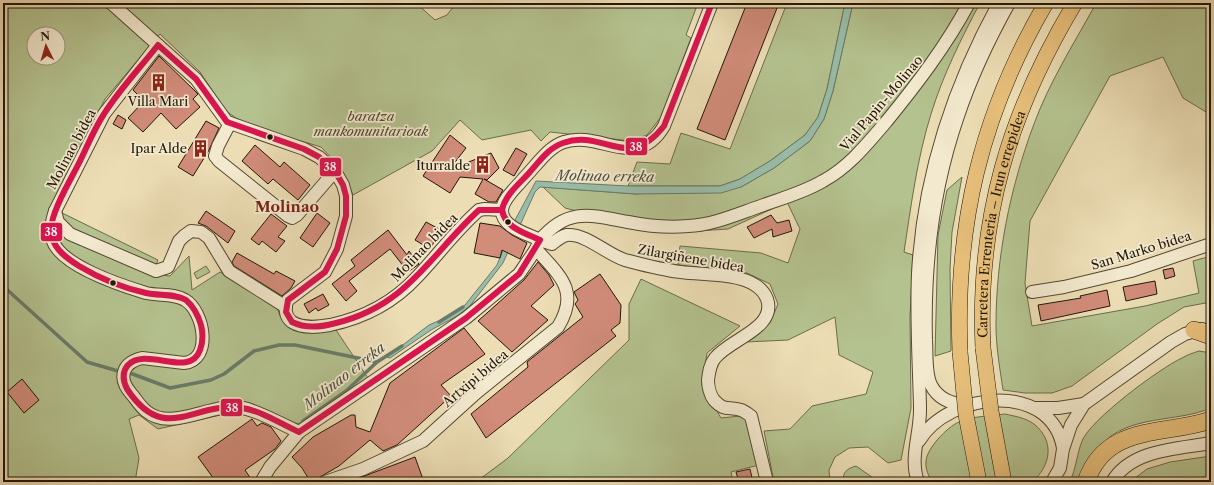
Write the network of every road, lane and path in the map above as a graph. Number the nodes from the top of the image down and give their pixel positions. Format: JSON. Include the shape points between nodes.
{"nodes":[{"id":1,"x":111,"y":3,"type":"edge"},
{"id":2,"x":712,"y":3,"type":"edge"},
{"id":3,"x":969,"y":3,"type":"edge"},
{"id":4,"x":999,"y":3,"type":"edge"},
{"id":5,"x":1009,"y":3,"type":"edge"},
{"id":6,"x":1046,"y":3,"type":"edge"},
{"id":7,"x":1075,"y":3,"type":"edge"},
{"id":8,"x":158,"y":46,"type":"junction"},
{"id":9,"x":230,"y":123,"type":"junction"},
{"id":10,"x":335,"y":171,"type":"junction"},
{"id":11,"x":502,"y":210,"type":"junction"},
{"id":12,"x":55,"y":211,"type":"junction"},
{"id":13,"x":538,"y":244,"type":"junction"},
{"id":14,"x":1211,"y":244,"type":"edge"},
{"id":15,"x":1032,"y":292,"type":"dead end"},
{"id":16,"x":286,"y":307,"type":"junction"},
{"id":17,"x":1211,"y":328,"type":"edge"},
{"id":18,"x":1194,"y":330,"type":"junction"},
{"id":19,"x":1211,"y":336,"type":"edge"},
{"id":20,"x":924,"y":375,"type":"junction"},
{"id":21,"x":1084,"y":404,"type":"junction"},
{"id":22,"x":966,"y":405,"type":"junction"},
{"id":23,"x":1033,"y":408,"type":"junction"},
{"id":24,"x":1211,"y":420,"type":"edge"},
{"id":25,"x":299,"y":432,"type":"junction"},
{"id":26,"x":1211,"y":443,"type":"edge"},
{"id":27,"x":1063,"y":449,"type":"junction"},
{"id":28,"x":914,"y":452,"type":"junction"},
{"id":29,"x":261,"y":482,"type":"edge"},
{"id":30,"x":325,"y":482,"type":"edge"},
{"id":31,"x":767,"y":482,"type":"edge"},
{"id":32,"x":918,"y":482,"type":"edge"},
{"id":33,"x":979,"y":482,"type":"edge"},
{"id":34,"x":1004,"y":482,"type":"edge"},
{"id":35,"x":1052,"y":482,"type":"edge"},
{"id":36,"x":1086,"y":482,"type":"edge"},
{"id":37,"x":1112,"y":482,"type":"edge"}],
"edges":[{"from":1,"to":8,"type":"street"},
{"from":2,"to":11,"type":"street","via":[[664,126],[655,139],[643,146],[628,149],[582,140],[563,142],[552,148],[513,190],[503,204]]},
{"from":3,"to":13,"type":"street","name":"Vial Papin-Molinao","via":[[935,59],[908,95],[864,148],[823,181],[806,190],[707,224],[656,226],[588,215],[563,220],[548,231]]},
{"from":4,"to":20,"type":"street","via":[[961,80],[938,150],[928,197],[918,273]]},
{"from":5,"to":20,"type":"street","via":[[987,45],[946,153],[936,198],[927,273]]},
{"from":6,"to":33,"type":"main road","name":"Carretera Errenteria – Irun errepidea","bridge":true,"via":[[1000,96],[975,176],[966,217],[960,269],[960,352],[966,415]]},
{"from":7,"to":34,"type":"main road","name":"Carretera Errenteria – Irun errepidea","bridge":true,"via":[[1034,77],[1017,117],[1003,160],[986,243],[982,305],[983,348]]},
{"from":8,"to":9,"type":"street","via":[[196,79]]},
{"from":8,"to":12,"type":"street","name":"Molinao bidea","via":[[104,114]]},
{"from":9,"to":10,"type":"street","via":[[304,149],[319,157]]},
{"from":9,"to":10,"type":"street","via":[[215,156],[292,218]]},
{"from":10,"to":16,"type":"street","via":[[346,196],[344,227],[337,249],[325,272],[291,297]]},
{"from":11,"to":13,"type":"street","name":"Artxipi bidea","via":[[505,221]]},
{"from":11,"to":16,"type":"street","name":"Molinao bidea","via":[[479,210],[416,278],[397,295],[370,312],[338,323],[314,327],[293,322],[287,316]]},
{"from":12,"to":16,"type":"street","name":"Molinao bidea","via":[[62,226],[70,234],[156,271],[164,270],[171,263],[184,236],[191,231],[201,232],[209,238],[229,271]]},
{"from":12,"to":25,"type":"street","name":"Molinao bidea","via":[[51,223],[52,239],[58,250],[71,261],[94,274],[148,294],[184,299],[197,314],[203,340],[198,357],[184,363],[142,358],[128,364],[124,372],[125,386],[146,411],[159,418],[174,419],[226,406],[244,408]]},
{"from":13,"to":25,"type":"street","via":[[519,274],[466,318]]},
{"from":13,"to":30,"type":"street","name":"Artxipi bidea","via":[[564,283],[569,296],[565,315],[558,327],[476,393],[423,441],[364,469]]},
{"from":13,"to":31,"type":"street","name":"Zilargiñene bidea","via":[[552,244],[560,237],[568,235],[578,236],[621,259],[653,268],[728,276],[756,285],[765,295],[769,306],[765,318],[758,327],[715,358],[709,370],[708,385],[713,398],[723,409],[742,410],[751,416]]},
{"from":14,"to":15,"type":"street","name":"San Marko bidea","via":[[1130,271]]},
{"from":17,"to":18,"type":"street"},
{"from":18,"to":19,"type":"highway"},
{"from":18,"to":21,"type":"street","via":[[1171,342]]},
{"from":20,"to":22,"type":"street","via":[[941,397],[954,404]]},
{"from":20,"to":28,"type":"street","via":[[920,427]]},
{"from":21,"to":23,"type":"street"},
{"from":21,"to":27,"type":"street","via":[[1071,425]]},
{"from":22,"to":23,"type":"street","via":[[1004,401]]},
{"from":22,"to":28,"type":"street","via":[[935,422],[922,435]]},
{"from":23,"to":27,"type":"street","via":[[1042,412],[1057,428]]},
{"from":24,"to":36,"type":"highway","via":[[1150,431],[1121,441],[1098,461]]},
{"from":25,"to":29,"type":"street"},
{"from":26,"to":37,"type":"street","via":[[1147,455],[1124,468]]},
{"from":27,"to":35,"type":"street","via":[[1060,468]]},
{"from":28,"to":32,"type":"street"}]}
